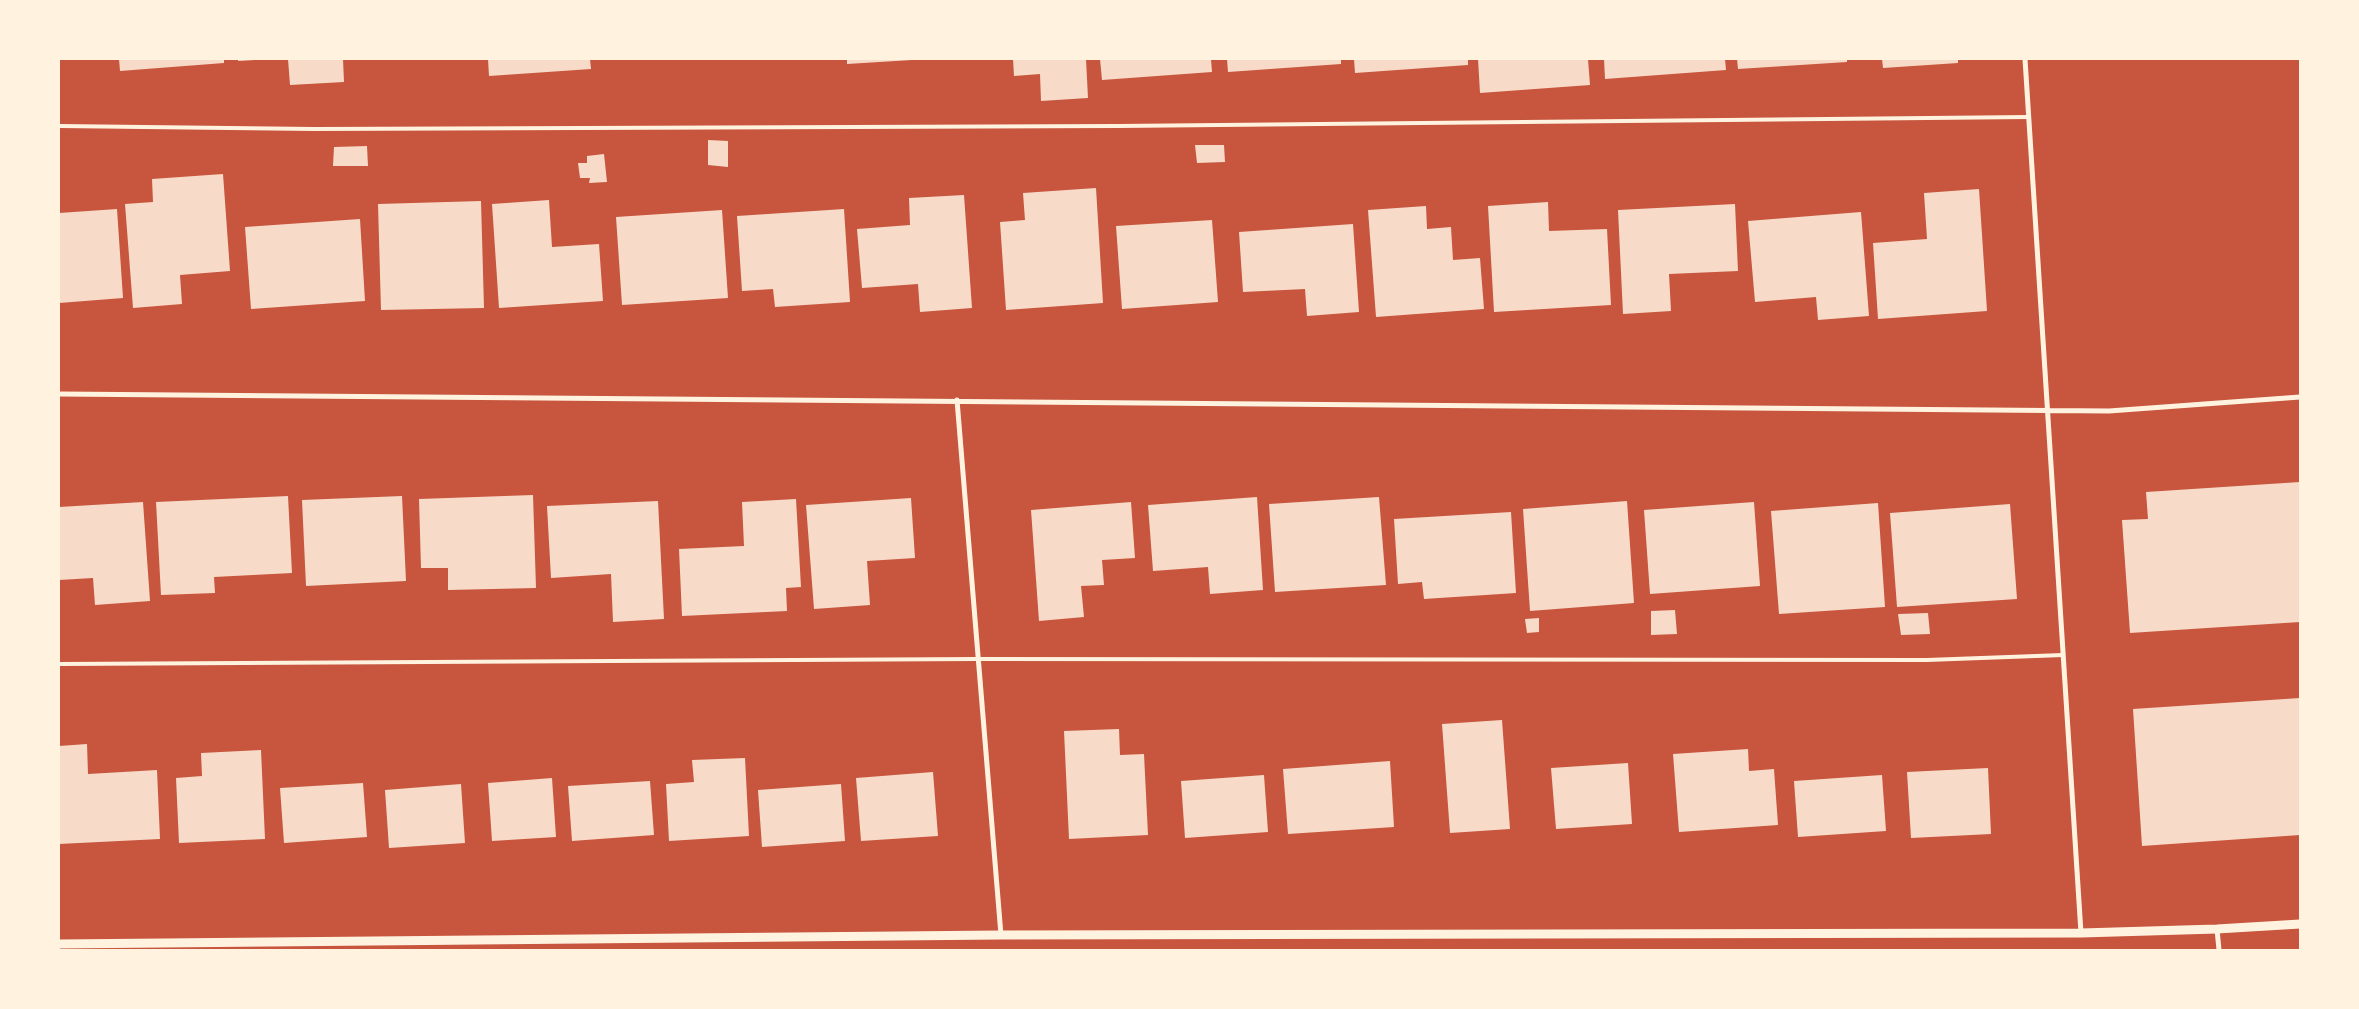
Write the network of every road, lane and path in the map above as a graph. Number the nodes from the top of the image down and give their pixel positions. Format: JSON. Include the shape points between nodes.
{"nodes":[{"id":1,"x":2025,"y":59,"type":"edge"},
{"id":2,"x":2028,"y":117,"type":"junction"},
{"id":3,"x":59,"y":126,"type":"edge"},
{"id":4,"x":59,"y":394,"type":"edge"},
{"id":5,"x":2300,"y":397,"type":"edge"},
{"id":6,"x":957,"y":400,"type":"junction"},
{"id":7,"x":2048,"y":410,"type":"junction"},
{"id":8,"x":2063,"y":656,"type":"junction"},
{"id":9,"x":978,"y":659,"type":"junction"},
{"id":10,"x":59,"y":664,"type":"edge"},
{"id":11,"x":2300,"y":924,"type":"edge"},
{"id":12,"x":2217,"y":929,"type":"junction"},
{"id":13,"x":2081,"y":933,"type":"junction"},
{"id":14,"x":1001,"y":935,"type":"junction"},
{"id":15,"x":59,"y":944,"type":"edge"},
{"id":16,"x":2219,"y":950,"type":"edge"}],
"edges":[{"from":1,"to":2,"type":"street"},
{"from":2,"to":3,"type":"lane","via":[[1098,126],[344,129]]},
{"from":2,"to":7,"type":"street"},
{"from":4,"to":6,"type":"street"},
{"from":5,"to":7,"type":"street","via":[[2108,411]]},
{"from":6,"to":7,"type":"street"},
{"from":6,"to":9,"type":"street"},
{"from":7,"to":8,"type":"street"},
{"from":8,"to":9,"type":"lane","via":[[1927,660]]},
{"from":8,"to":13,"type":"street"},
{"from":9,"to":10,"type":"lane"},
{"from":9,"to":14,"type":"street"},
{"from":11,"to":12,"type":"street"},
{"from":12,"to":13,"type":"street"},
{"from":12,"to":16,"type":"street"},
{"from":13,"to":14,"type":"street"},
{"from":14,"to":15,"type":"street"}]}
